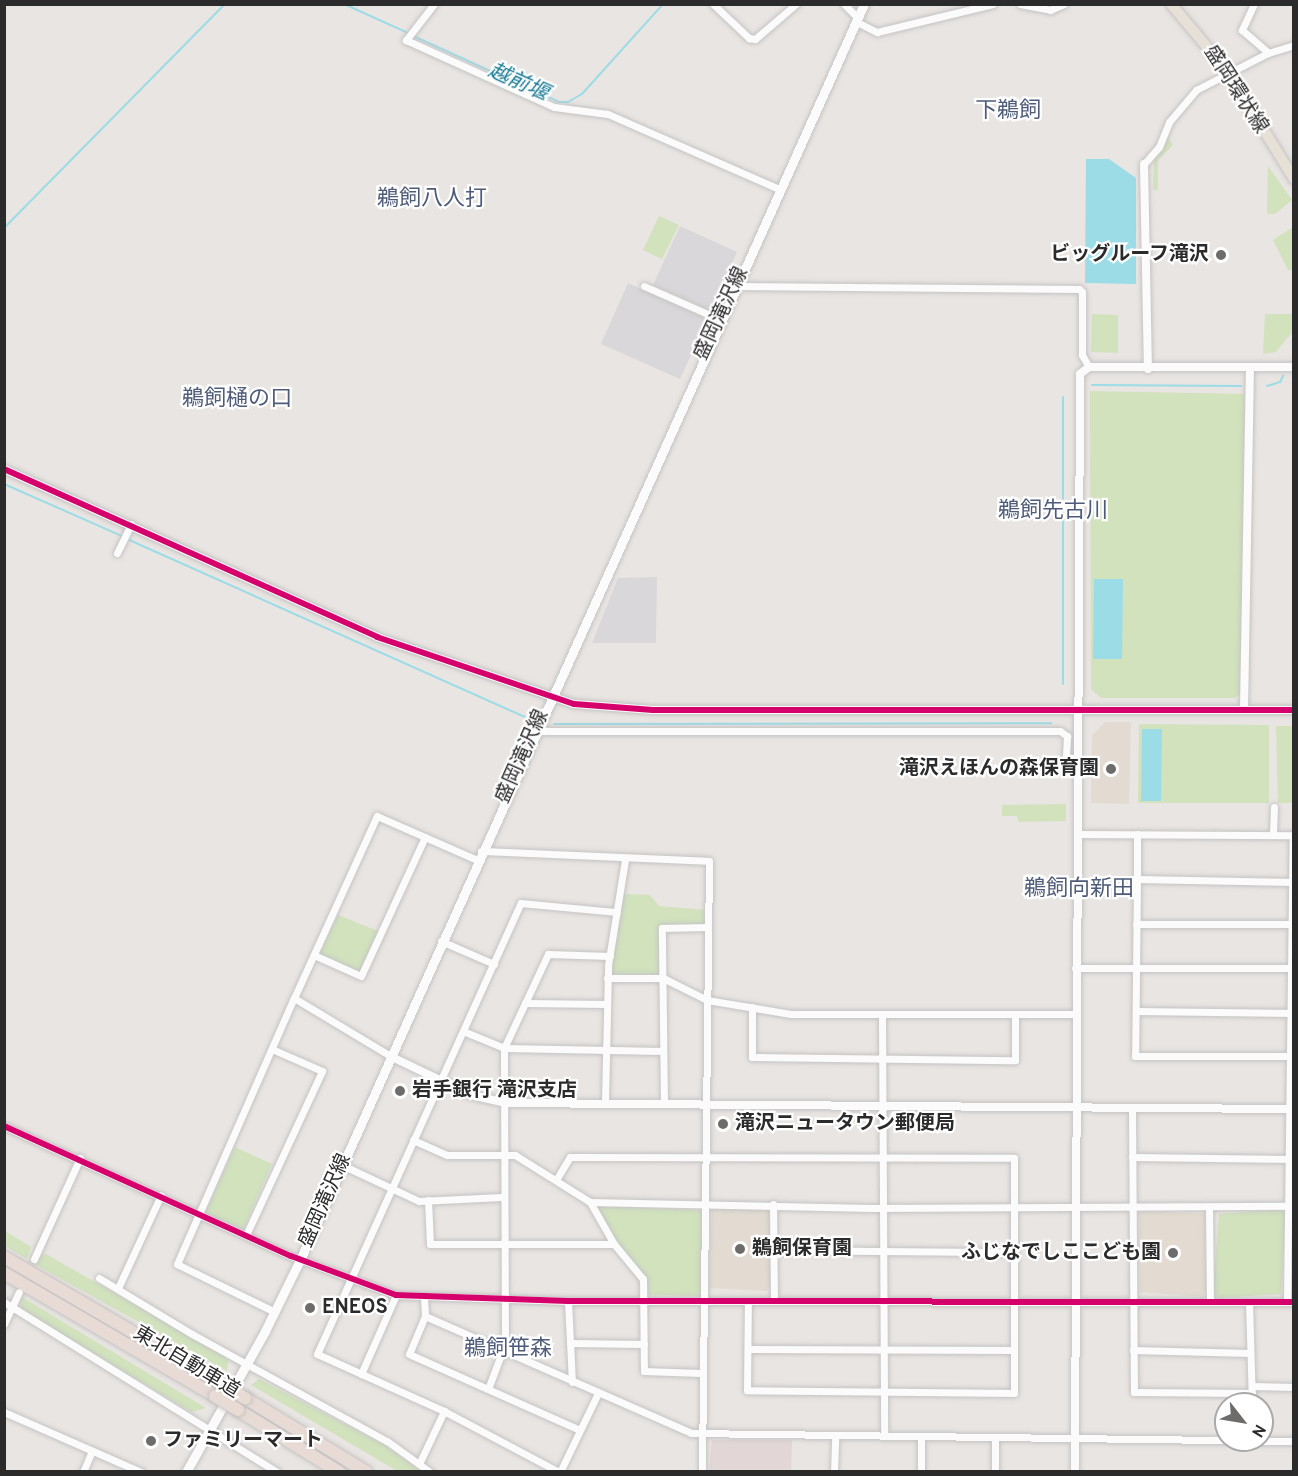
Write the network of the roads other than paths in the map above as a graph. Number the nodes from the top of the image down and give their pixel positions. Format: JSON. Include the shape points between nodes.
{"nodes":[{"id":1,"x":434,"y":4,"type":"edge"},
{"id":2,"x":713,"y":4,"type":"edge"},
{"id":3,"x":796,"y":4,"type":"edge"},
{"id":4,"x":844,"y":4,"type":"edge"},
{"id":5,"x":864,"y":4,"type":"edge"},
{"id":6,"x":993,"y":4,"type":"edge"},
{"id":7,"x":1020,"y":4,"type":"edge"},
{"id":8,"x":1064,"y":4,"type":"edge"},
{"id":9,"x":1254,"y":4,"type":"edge"},
{"id":10,"x":1172,"y":5,"type":"edge"},
{"id":11,"x":856,"y":19,"type":"junction"},
{"id":12,"x":1293,"y":45,"type":"edge"},
{"id":13,"x":1268,"y":53,"type":"junction"},
{"id":14,"x":1228,"y":72,"type":"junction"},
{"id":15,"x":1144,"y":164,"type":"joint"},
{"id":16,"x":1293,"y":179,"type":"edge"},
{"id":17,"x":779,"y":189,"type":"junction"},
{"id":18,"x":644,"y":286,"type":"dead end"},
{"id":19,"x":735,"y":286,"type":"junction"},
{"id":20,"x":719,"y":319,"type":"junction"},
{"id":21,"x":1089,"y":367,"type":"junction"},
{"id":22,"x":1293,"y":367,"type":"edge"},
{"id":23,"x":1148,"y":369,"type":"junction"},
{"id":24,"x":1250,"y":369,"type":"junction"},
{"id":25,"x":4,"y":468,"type":"edge"},
{"id":26,"x":131,"y":524,"type":"junction"},
{"id":27,"x":117,"y":553,"type":"dead end"},
{"id":28,"x":550,"y":698,"type":"junction"},
{"id":29,"x":1078,"y":710,"type":"junction"},
{"id":30,"x":1244,"y":710,"type":"junction"},
{"id":31,"x":1293,"y":710,"type":"edge"},
{"id":32,"x":535,"y":731,"type":"junction"},
{"id":33,"x":1077,"y":758,"type":"junction"},
{"id":34,"x":1274,"y":807,"type":"dead end"},
{"id":35,"x":1077,"y":834,"type":"junction"},
{"id":36,"x":1137,"y":834,"type":"junction"},
{"id":37,"x":1274,"y":835,"type":"junction"},
{"id":38,"x":1293,"y":835,"type":"edge"},
{"id":39,"x":425,"y":837,"type":"junction"},
{"id":40,"x":479,"y":855,"type":"junction"},
{"id":41,"x":625,"y":860,"type":"junction"},
{"id":42,"x":1137,"y":879,"type":"junction"},
{"id":43,"x":1293,"y":882,"type":"edge"},
{"id":44,"x":617,"y":912,"type":"junction"},
{"id":45,"x":1136,"y":924,"type":"junction"},
{"id":46,"x":1293,"y":924,"type":"edge"},
{"id":47,"x":707,"y":927,"type":"junction"},
{"id":48,"x":441,"y":941,"type":"junction"},
{"id":49,"x":314,"y":955,"type":"junction"},
{"id":50,"x":610,"y":956,"type":"junction"},
{"id":51,"x":494,"y":964,"type":"junction"},
{"id":52,"x":1075,"y":968,"type":"junction"},
{"id":53,"x":1136,"y":968,"type":"junction"},
{"id":54,"x":1293,"y":968,"type":"edge"},
{"id":55,"x":607,"y":978,"type":"junction"},
{"id":56,"x":663,"y":978,"type":"junction"},
{"id":57,"x":294,"y":998,"type":"junction"},
{"id":58,"x":707,"y":1000,"type":"junction"},
{"id":59,"x":525,"y":1003,"type":"junction"},
{"id":60,"x":607,"y":1004,"type":"junction"},
{"id":61,"x":752,"y":1007,"type":"junction"},
{"id":62,"x":1136,"y":1011,"type":"junction"},
{"id":63,"x":1293,"y":1013,"type":"edge"},
{"id":64,"x":882,"y":1014,"type":"junction"},
{"id":65,"x":1075,"y":1014,"type":"junction"},
{"id":66,"x":1015,"y":1016,"type":"junction"},
{"id":67,"x":463,"y":1031,"type":"junction"},
{"id":68,"x":504,"y":1048,"type":"junction"},
{"id":69,"x":272,"y":1049,"type":"junction"},
{"id":70,"x":606,"y":1050,"type":"junction"},
{"id":71,"x":663,"y":1051,"type":"junction"},
{"id":72,"x":1293,"y":1056,"type":"edge"},
{"id":73,"x":392,"y":1057,"type":"junction"},
{"id":74,"x":883,"y":1057,"type":"junction"},
{"id":75,"x":440,"y":1082,"type":"junction"},
{"id":76,"x":605,"y":1102,"type":"junction"},
{"id":77,"x":505,"y":1103,"type":"junction"},
{"id":78,"x":664,"y":1104,"type":"junction"},
{"id":79,"x":708,"y":1105,"type":"junction"},
{"id":80,"x":883,"y":1108,"type":"junction"},
{"id":81,"x":1075,"y":1108,"type":"junction"},
{"id":82,"x":1292,"y":1109,"type":"edge"},
{"id":83,"x":1132,"y":1110,"type":"junction"},
{"id":84,"x":4,"y":1126,"type":"edge"},
{"id":85,"x":413,"y":1140,"type":"junction"},
{"id":86,"x":504,"y":1154,"type":"junction"},
{"id":87,"x":706,"y":1156,"type":"junction"},
{"id":88,"x":1132,"y":1157,"type":"junction"},
{"id":89,"x":80,"y":1158,"type":"junction"},
{"id":90,"x":882,"y":1158,"type":"junction"},
{"id":91,"x":1291,"y":1159,"type":"edge"},
{"id":92,"x":342,"y":1165,"type":"junction"},
{"id":93,"x":556,"y":1180,"type":"junction"},
{"id":94,"x":391,"y":1189,"type":"junction"},
{"id":95,"x":161,"y":1195,"type":"junction"},
{"id":96,"x":502,"y":1197,"type":"junction"},
{"id":97,"x":428,"y":1200,"type":"junction"},
{"id":98,"x":590,"y":1202,"type":"junction"},
{"id":99,"x":705,"y":1204,"type":"junction"},
{"id":100,"x":772,"y":1204,"type":"junction"},
{"id":101,"x":1015,"y":1205,"type":"junction"},
{"id":102,"x":1132,"y":1205,"type":"junction"},
{"id":103,"x":1075,"y":1206,"type":"junction"},
{"id":104,"x":1292,"y":1206,"type":"edge"},
{"id":105,"x":882,"y":1207,"type":"junction"},
{"id":106,"x":1209,"y":1207,"type":"junction"},
{"id":107,"x":200,"y":1213,"type":"junction"},
{"id":108,"x":246,"y":1235,"type":"junction"},
{"id":109,"x":505,"y":1242,"type":"junction"},
{"id":110,"x":614,"y":1244,"type":"junction"},
{"id":111,"x":773,"y":1250,"type":"junction"},
{"id":112,"x":882,"y":1250,"type":"junction"},
{"id":113,"x":1014,"y":1252,"type":"junction"},
{"id":114,"x":1291,"y":1252,"type":"edge"},
{"id":115,"x":4,"y":1257,"type":"edge"},
{"id":116,"x":34,"y":1259,"type":"dead end"},
{"id":117,"x":300,"y":1260,"type":"junction"},
{"id":118,"x":4,"y":1273,"type":"edge"},
{"id":119,"x":99,"y":1278,"type":"dead end"},
{"id":120,"x":352,"y":1280,"type":"junction"},
{"id":121,"x":118,"y":1288,"type":"junction"},
{"id":122,"x":19,"y":1292,"type":"dead end"},
{"id":123,"x":396,"y":1295,"type":"junction"},
{"id":124,"x":424,"y":1297,"type":"junction"},
{"id":125,"x":504,"y":1298,"type":"junction"},
{"id":126,"x":643,"y":1299,"type":"junction"},
{"id":127,"x":704,"y":1299,"type":"junction"},
{"id":128,"x":774,"y":1299,"type":"junction"},
{"id":129,"x":568,"y":1300,"type":"junction"},
{"id":130,"x":883,"y":1300,"type":"junction"},
{"id":131,"x":748,"y":1301,"type":"junction"},
{"id":132,"x":1014,"y":1301,"type":"junction"},
{"id":133,"x":1290,"y":1301,"type":"edge"},
{"id":134,"x":4,"y":1302,"type":"edge"},
{"id":135,"x":1074,"y":1302,"type":"junction"},
{"id":136,"x":1134,"y":1302,"type":"junction"},
{"id":137,"x":1210,"y":1302,"type":"junction"},
{"id":138,"x":1249,"y":1302,"type":"junction"},
{"id":139,"x":13,"y":1306,"type":"junction"},
{"id":140,"x":275,"y":1312,"type":"junction"},
{"id":141,"x":424,"y":1316,"type":"junction"},
{"id":142,"x":4,"y":1324,"type":"edge"},
{"id":143,"x":570,"y":1343,"type":"junction"},
{"id":144,"x":644,"y":1344,"type":"junction"},
{"id":145,"x":748,"y":1349,"type":"junction"},
{"id":146,"x":882,"y":1349,"type":"junction"},
{"id":147,"x":1014,"y":1350,"type":"junction"},
{"id":148,"x":1133,"y":1350,"type":"junction"},
{"id":149,"x":504,"y":1352,"type":"junction"},
{"id":150,"x":1250,"y":1353,"type":"junction"},
{"id":151,"x":248,"y":1364,"type":"junction"},
{"id":152,"x":701,"y":1373,"type":"junction"},
{"id":153,"x":361,"y":1374,"type":"junction"},
{"id":154,"x":572,"y":1382,"type":"junction"},
{"id":155,"x":1293,"y":1387,"type":"edge"},
{"id":156,"x":488,"y":1389,"type":"junction"},
{"id":157,"x":1252,"y":1390,"type":"junction"},
{"id":158,"x":882,"y":1392,"type":"junction"},
{"id":159,"x":598,"y":1393,"type":"junction"},
{"id":160,"x":444,"y":1411,"type":"junction"},
{"id":161,"x":4,"y":1412,"type":"edge"},
{"id":162,"x":211,"y":1429,"type":"junction"},
{"id":163,"x":580,"y":1430,"type":"junction"},
{"id":164,"x":704,"y":1434,"type":"junction"},
{"id":165,"x":884,"y":1435,"type":"junction"},
{"id":166,"x":835,"y":1436,"type":"junction"},
{"id":167,"x":921,"y":1437,"type":"junction"},
{"id":168,"x":994,"y":1438,"type":"junction"},
{"id":169,"x":1075,"y":1439,"type":"junction"},
{"id":170,"x":1214,"y":1440,"type":"edge"},
{"id":171,"x":1274,"y":1441,"type":"edge"},
{"id":172,"x":1293,"y":1441,"type":"edge"},
{"id":173,"x":92,"y":1451,"type":"junction"},
{"id":174,"x":419,"y":1464,"type":"junction"},
{"id":175,"x":188,"y":1470,"type":"edge"},
{"id":176,"x":83,"y":1472,"type":"edge"},
{"id":177,"x":141,"y":1472,"type":"edge"},
{"id":178,"x":277,"y":1472,"type":"edge"},
{"id":179,"x":339,"y":1472,"type":"edge"},
{"id":180,"x":366,"y":1472,"type":"edge"},
{"id":181,"x":430,"y":1472,"type":"edge"},
{"id":182,"x":560,"y":1472,"type":"edge"},
{"id":183,"x":702,"y":1472,"type":"edge"},
{"id":184,"x":834,"y":1472,"type":"edge"},
{"id":185,"x":921,"y":1472,"type":"edge"},
{"id":186,"x":995,"y":1472,"type":"edge"},
{"id":187,"x":1075,"y":1472,"type":"edge"}],
"edges":[{"from":1,"to":17,"type":"street","via":[[406,40],[554,107],[608,114]]},
{"from":2,"to":3,"type":"street","via":[[749,38],[755,39]]},
{"from":4,"to":11,"type":"street"},
{"from":5,"to":11,"type":"main road","name":"盛岡滝沢線"},
{"from":6,"to":11,"type":"street","via":[[877,32]]},
{"from":7,"to":8,"type":"street","via":[[1050,10]]},
{"from":9,"to":13,"type":"street","via":[[1242,30]]},
{"from":10,"to":14,"type":"main road","name":"盛岡環状線"},
{"from":11,"to":17,"type":"main road","name":"盛岡滝沢線"},
{"from":12,"to":13,"type":"street"},
{"from":13,"to":14,"type":"street"},
{"from":14,"to":15,"type":"street","via":[[1196,90],[1182,104],[1168,122],[1159,147]]},
{"from":14,"to":16,"type":"main road","name":"盛岡環状線"},
{"from":15,"to":23,"type":"street"},
{"from":17,"to":19,"type":"main road","name":"盛岡滝沢線"},
{"from":18,"to":20,"type":"street"},
{"from":19,"to":20,"type":"main road","name":"盛岡滝沢線"},
{"from":19,"to":21,"type":"street","via":[[1079,289],[1082,355]]},
{"from":20,"to":28,"type":"main road","name":"盛岡滝沢線"},
{"from":21,"to":23,"type":"street"},
{"from":21,"to":29,"type":"street","via":[[1080,374]]},
{"from":22,"to":24,"type":"street"},
{"from":23,"to":24,"type":"street"},
{"from":24,"to":30,"type":"street"},
{"from":25,"to":26,"type":"street"},
{"from":26,"to":27,"type":"street"},
{"from":26,"to":28,"type":"street","via":[[377,637]]},
{"from":28,"to":29,"type":"street","via":[[598,708],[653,710]]},
{"from":28,"to":32,"type":"main road","name":"盛岡滝沢線"},
{"from":29,"to":30,"type":"street"},
{"from":29,"to":33,"type":"street"},
{"from":30,"to":31,"type":"street"},
{"from":32,"to":33,"type":"street","via":[[1060,731],[1067,736],[1066,758]]},
{"from":32,"to":40,"type":"main road","name":"盛岡滝沢線"},
{"from":33,"to":35,"type":"street"},
{"from":34,"to":37,"type":"street"},
{"from":35,"to":36,"type":"street"},
{"from":35,"to":52,"type":"street"},
{"from":36,"to":37,"type":"street"},
{"from":36,"to":42,"type":"street"},
{"from":37,"to":38,"type":"street"},
{"from":38,"to":43,"type":"street"},
{"from":39,"to":40,"type":"street"},
{"from":39,"to":49,"type":"street","via":[[361,976]]},
{"from":39,"to":49,"type":"street","via":[[377,816]]},
{"from":40,"to":41,"type":"street","via":[[575,854]]},
{"from":40,"to":48,"type":"main road","name":"盛岡滝沢線"},
{"from":41,"to":44,"type":"street"},
{"from":41,"to":47,"type":"street","via":[[709,861]]},
{"from":42,"to":43,"type":"street"},
{"from":42,"to":45,"type":"street"},
{"from":43,"to":46,"type":"street"},
{"from":44,"to":50,"type":"street"},
{"from":44,"to":51,"type":"street","via":[[521,903]]},
{"from":45,"to":46,"type":"street"},
{"from":45,"to":53,"type":"street"},
{"from":46,"to":54,"type":"street"},
{"from":47,"to":56,"type":"street","via":[[662,928]]},
{"from":47,"to":58,"type":"street"},
{"from":48,"to":51,"type":"street"},
{"from":48,"to":73,"type":"main road","name":"盛岡滝沢線"},
{"from":49,"to":57,"type":"street"},
{"from":50,"to":55,"type":"street"},
{"from":50,"to":59,"type":"street","via":[[548,954]]},
{"from":51,"to":67,"type":"street"},
{"from":52,"to":53,"type":"street"},
{"from":52,"to":65,"type":"street"},
{"from":53,"to":54,"type":"street"},
{"from":53,"to":62,"type":"street"},
{"from":54,"to":63,"type":"street"},
{"from":55,"to":56,"type":"street"},
{"from":55,"to":60,"type":"street"},
{"from":56,"to":58,"type":"street"},
{"from":56,"to":71,"type":"street"},
{"from":57,"to":69,"type":"street"},
{"from":57,"to":73,"type":"street"},
{"from":58,"to":61,"type":"street"},
{"from":58,"to":79,"type":"street"},
{"from":59,"to":60,"type":"street"},
{"from":59,"to":68,"type":"street"},
{"from":60,"to":70,"type":"street"},
{"from":61,"to":64,"type":"street","via":[[791,1014]]},
{"from":61,"to":74,"type":"street","via":[[752,1057]]},
{"from":62,"to":63,"type":"street"},
{"from":62,"to":72,"type":"street","via":[[1135,1056]]},
{"from":63,"to":72,"type":"street"},
{"from":64,"to":66,"type":"street"},
{"from":64,"to":74,"type":"street"},
{"from":65,"to":66,"type":"street"},
{"from":65,"to":81,"type":"street"},
{"from":66,"to":74,"type":"street","via":[[1015,1060]]},
{"from":67,"to":68,"type":"street"},
{"from":67,"to":75,"type":"street"},
{"from":68,"to":70,"type":"street"},
{"from":68,"to":77,"type":"street","via":[[501,1088]]},
{"from":69,"to":107,"type":"street"},
{"from":69,"to":108,"type":"street","via":[[322,1071]]},
{"from":70,"to":71,"type":"street"},
{"from":70,"to":76,"type":"street"},
{"from":71,"to":78,"type":"street"},
{"from":72,"to":82,"type":"street"},
{"from":73,"to":75,"type":"street"},
{"from":73,"to":92,"type":"main road","name":"盛岡滝沢線"},
{"from":74,"to":80,"type":"street"},
{"from":75,"to":77,"type":"street"},
{"from":75,"to":85,"type":"street"},
{"from":76,"to":77,"type":"street"},
{"from":76,"to":78,"type":"street"},
{"from":77,"to":86,"type":"street"},
{"from":78,"to":79,"type":"street"},
{"from":79,"to":80,"type":"street"},
{"from":79,"to":87,"type":"street"},
{"from":80,"to":81,"type":"street"},
{"from":80,"to":90,"type":"street"},
{"from":81,"to":83,"type":"street"},
{"from":81,"to":103,"type":"street"},
{"from":82,"to":83,"type":"street"},
{"from":82,"to":91,"type":"street"},
{"from":83,"to":88,"type":"street"},
{"from":84,"to":89,"type":"street"},
{"from":85,"to":86,"type":"street","via":[[447,1155]]},
{"from":85,"to":94,"type":"street"},
{"from":86,"to":93,"type":"street","via":[[515,1155]]},
{"from":86,"to":96,"type":"street"},
{"from":87,"to":90,"type":"street"},
{"from":87,"to":93,"type":"street","via":[[570,1157]]},
{"from":87,"to":99,"type":"street"},
{"from":88,"to":91,"type":"street"},
{"from":88,"to":102,"type":"street"},
{"from":89,"to":95,"type":"street"},
{"from":89,"to":116,"type":"street"},
{"from":90,"to":101,"type":"street","via":[[1014,1158]]},
{"from":90,"to":105,"type":"street"},
{"from":91,"to":104,"type":"street"},
{"from":92,"to":94,"type":"street"},
{"from":92,"to":117,"type":"main road","name":"盛岡滝沢線"},
{"from":93,"to":98,"type":"street"},
{"from":94,"to":97,"type":"street","via":[[419,1201]]},
{"from":94,"to":120,"type":"street"},
{"from":95,"to":107,"type":"street"},
{"from":95,"to":121,"type":"street"},
{"from":96,"to":97,"type":"street"},
{"from":96,"to":109,"type":"street"},
{"from":97,"to":109,"type":"street","via":[[430,1244]]},
{"from":98,"to":99,"type":"street"},
{"from":98,"to":110,"type":"street"},
{"from":99,"to":100,"type":"street"},
{"from":99,"to":127,"type":"street"},
{"from":100,"to":105,"type":"street"},
{"from":100,"to":111,"type":"street"},
{"from":101,"to":103,"type":"street"},
{"from":101,"to":105,"type":"street"},
{"from":101,"to":113,"type":"street"},
{"from":102,"to":103,"type":"street"},
{"from":102,"to":106,"type":"street"},
{"from":102,"to":136,"type":"street"},
{"from":103,"to":135,"type":"street"},
{"from":104,"to":106,"type":"street"},
{"from":104,"to":114,"type":"street"},
{"from":105,"to":112,"type":"street"},
{"from":106,"to":137,"type":"street"},
{"from":107,"to":108,"type":"street"},
{"from":107,"to":140,"type":"street","via":[[177,1264]]},
{"from":108,"to":117,"type":"street"},
{"from":109,"to":110,"type":"street"},
{"from":109,"to":125,"type":"street"},
{"from":110,"to":126,"type":"street","via":[[643,1279]]},
{"from":111,"to":112,"type":"street"},
{"from":111,"to":128,"type":"street"},
{"from":112,"to":113,"type":"street"},
{"from":112,"to":130,"type":"street"},
{"from":113,"to":132,"type":"street"},
{"from":114,"to":133,"type":"street"},
{"from":115,"to":180,"type":"highway","name":"東北自動車道","bridge":true},
{"from":117,"to":120,"type":"street"},
{"from":117,"to":140,"type":"main road","name":"盛岡滝沢線"},
{"from":118,"to":179,"type":"highway","name":"東北自動車道","bridge":true},
{"from":119,"to":121,"type":"street"},
{"from":120,"to":123,"type":"street"},
{"from":120,"to":153,"type":"street","via":[[317,1354]]},
{"from":121,"to":151,"type":"street"},
{"from":122,"to":139,"type":"street"},
{"from":123,"to":124,"type":"street"},
{"from":123,"to":153,"type":"street"},
{"from":124,"to":125,"type":"street"},
{"from":124,"to":141,"type":"street"},
{"from":125,"to":129,"type":"street"},
{"from":125,"to":149,"type":"street"},
{"from":126,"to":127,"type":"street"},
{"from":126,"to":129,"type":"street"},
{"from":126,"to":144,"type":"street"},
{"from":127,"to":131,"type":"street"},
{"from":127,"to":152,"type":"street"},
{"from":128,"to":130,"type":"street"},
{"from":128,"to":131,"type":"street"},
{"from":129,"to":143,"type":"street"},
{"from":130,"to":132,"type":"street"},
{"from":130,"to":146,"type":"street"},
{"from":131,"to":145,"type":"street"},
{"from":132,"to":135,"type":"street"},
{"from":132,"to":147,"type":"street"},
{"from":133,"to":138,"type":"street"},
{"from":134,"to":139,"type":"street"},
{"from":135,"to":136,"type":"street"},
{"from":135,"to":169,"type":"street"},
{"from":136,"to":137,"type":"street"},
{"from":136,"to":148,"type":"street"},
{"from":137,"to":138,"type":"street"},
{"from":138,"to":150,"type":"street"},
{"from":139,"to":142,"type":"street"},
{"from":139,"to":162,"type":"street"},
{"from":140,"to":151,"type":"main road","name":"盛岡滝沢線"},
{"from":141,"to":149,"type":"street"},
{"from":141,"to":156,"type":"street","via":[[410,1354]]},
{"from":143,"to":144,"type":"street"},
{"from":143,"to":154,"type":"street"},
{"from":144,"to":152,"type":"street","via":[[644,1371]]},
{"from":145,"to":146,"type":"street"},
{"from":145,"to":158,"type":"street","via":[[747,1390]]},
{"from":146,"to":147,"type":"street"},
{"from":146,"to":158,"type":"street"},
{"from":147,"to":158,"type":"street","via":[[1014,1393]]},
{"from":148,"to":150,"type":"street"},
{"from":148,"to":157,"type":"street","via":[[1134,1392]]},
{"from":149,"to":154,"type":"street"},
{"from":149,"to":156,"type":"street"},
{"from":150,"to":157,"type":"street"},
{"from":151,"to":162,"type":"main road","name":"盛岡滝沢線"},
{"from":151,"to":174,"type":"street","via":[[387,1441]]},
{"from":152,"to":164,"type":"street","via":[[700,1424]]},
{"from":153,"to":160,"type":"street"},
{"from":154,"to":159,"type":"street"},
{"from":155,"to":157,"type":"street"},
{"from":156,"to":163,"type":"street"},
{"from":158,"to":165,"type":"street"},
{"from":159,"to":163,"type":"street"},
{"from":159,"to":164,"type":"street","via":[[691,1434]]},
{"from":160,"to":174,"type":"street"},
{"from":160,"to":182,"type":"street"},
{"from":161,"to":173,"type":"street"},
{"from":162,"to":175,"type":"main road","name":"盛岡滝沢線"},
{"from":162,"to":178,"type":"street"},
{"from":163,"to":182,"type":"street"},
{"from":164,"to":166,"type":"street"},
{"from":164,"to":183,"type":"street"},
{"from":165,"to":166,"type":"street"},
{"from":165,"to":167,"type":"street"},
{"from":166,"to":184,"type":"street"},
{"from":167,"to":168,"type":"street"},
{"from":167,"to":185,"type":"street"},
{"from":168,"to":169,"type":"street"},
{"from":168,"to":186,"type":"street"},
{"from":169,"to":170,"type":"street"},
{"from":169,"to":187,"type":"street"},
{"from":171,"to":172,"type":"street"},
{"from":173,"to":176,"type":"street"},
{"from":173,"to":177,"type":"street"},
{"from":174,"to":181,"type":"street"}]}
